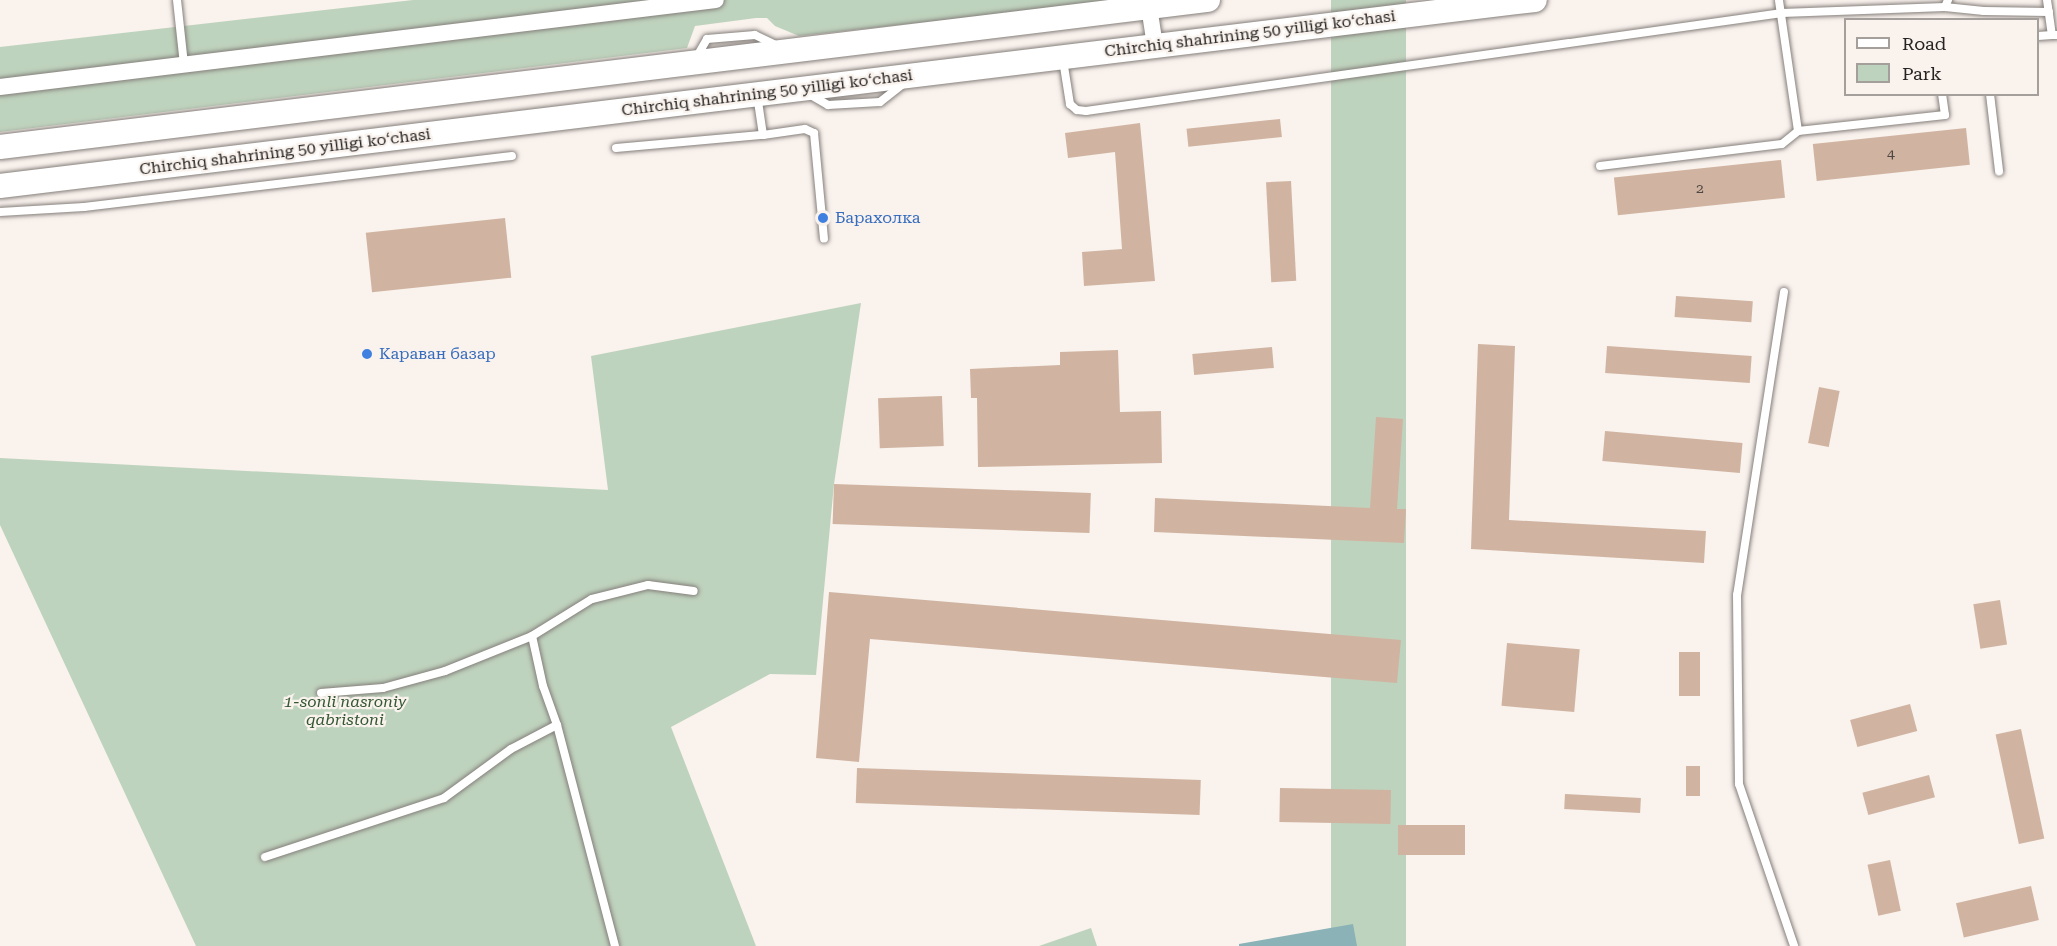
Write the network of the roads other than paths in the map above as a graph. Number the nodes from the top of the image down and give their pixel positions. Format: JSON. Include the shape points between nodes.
{"nodes":[{"id":1,"x":177,"y":0,"type":"edge"},
{"id":2,"x":716,"y":0,"type":"edge"},
{"id":3,"x":1208,"y":0,"type":"edge"},
{"id":4,"x":1535,"y":0,"type":"edge"},
{"id":5,"x":1779,"y":0,"type":"edge"},
{"id":6,"x":2048,"y":0,"type":"edge"},
{"id":7,"x":1946,"y":3,"type":"edge"},
{"id":8,"x":1149,"y":4,"type":"edge"},
{"id":9,"x":2049,"y":12,"type":"junction"},
{"id":10,"x":1782,"y":14,"type":"junction"},
{"id":11,"x":2055,"y":35,"type":"edge"},
{"id":12,"x":2039,"y":36,"type":"edge"},
{"id":13,"x":1155,"y":46,"type":"junction"},
{"id":14,"x":1063,"y":58,"type":"junction"},
{"id":15,"x":184,"y":64,"type":"junction"},
{"id":16,"x":0,"y":87,"type":"edge"},
{"id":17,"x":756,"y":94,"type":"junction"},
{"id":18,"x":1942,"y":96,"type":"edge"},
{"id":19,"x":1990,"y":96,"type":"edge"},
{"id":20,"x":1798,"y":131,"type":"junction"},
{"id":21,"x":763,"y":135,"type":"junction"},
{"id":22,"x":0,"y":147,"type":"edge"},
{"id":23,"x":615,"y":148,"type":"dead end"},
{"id":24,"x":512,"y":156,"type":"dead end"},
{"id":25,"x":1600,"y":166,"type":"dead end"},
{"id":26,"x":1999,"y":171,"type":"dead end"},
{"id":27,"x":0,"y":186,"type":"edge"},
{"id":28,"x":0,"y":212,"type":"edge"},
{"id":29,"x":824,"y":239,"type":"dead end"},
{"id":30,"x":1784,"y":292,"type":"dead end"},
{"id":31,"x":694,"y":591,"type":"dead end"},
{"id":32,"x":532,"y":636,"type":"junction"},
{"id":33,"x":321,"y":693,"type":"dead end"},
{"id":34,"x":557,"y":725,"type":"junction"},
{"id":35,"x":265,"y":857,"type":"dead end"},
{"id":36,"x":615,"y":946,"type":"edge"},
{"id":37,"x":1794,"y":946,"type":"edge"}],
"edges":[{"from":1,"to":15,"type":"lane"},
{"from":2,"to":15,"type":"street"},
{"from":3,"to":8,"type":"main road"},
{"from":4,"to":13,"type":"main road","name":"Chirchiq shahrining 50 yilligi koʻchasi"},
{"from":5,"to":10,"type":"lane"},
{"from":6,"to":9,"type":"lane"},
{"from":7,"to":9,"type":"lane","via":[[1984,11]]},
{"from":7,"to":10,"type":"lane"},
{"from":8,"to":13,"type":"street"},
{"from":8,"to":22,"type":"main road"},
{"from":9,"to":11,"type":"lane"},
{"from":10,"to":14,"type":"lane","via":[[1086,111],[1071,104]]},
{"from":10,"to":20,"type":"lane"},
{"from":11,"to":12,"type":"lane"},
{"from":13,"to":14,"type":"main road","name":"Chirchiq shahrining 50 yilligi koʻchasi"},
{"from":14,"to":17,"type":"main road","name":"Chirchiq shahrining 50 yilligi koʻchasi"},
{"from":15,"to":16,"type":"street"},
{"from":17,"to":21,"type":"lane"},
{"from":17,"to":27,"type":"main road","name":"Chirchiq shahrining 50 yilligi koʻchasi"},
{"from":18,"to":20,"type":"lane","via":[[1945,115]]},
{"from":19,"to":26,"type":"lane"},
{"from":20,"to":25,"type":"lane","via":[[1782,144]]},
{"from":21,"to":23,"type":"lane"},
{"from":21,"to":29,"type":"lane","via":[[805,129],[814,133]]},
{"from":24,"to":28,"type":"lane","via":[[84,207]]},
{"from":30,"to":37,"type":"lane","via":[[1737,595],[1739,784]]},
{"from":31,"to":32,"type":"lane","via":[[648,585],[592,599]]},
{"from":32,"to":33,"type":"lane","via":[[445,671],[383,688]]},
{"from":32,"to":34,"type":"lane"},
{"from":34,"to":35,"type":"lane","via":[[511,749],[444,798]]},
{"from":34,"to":36,"type":"lane"}]}
